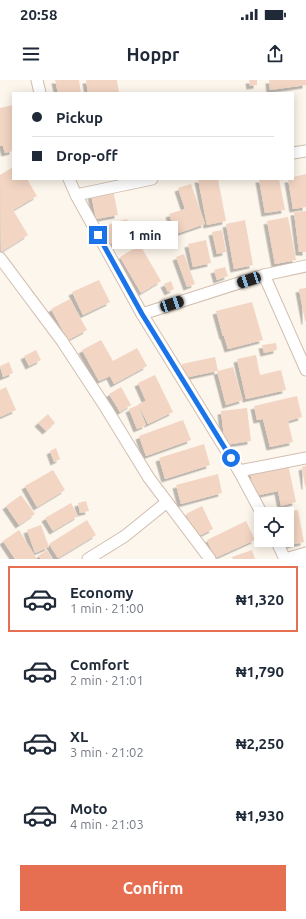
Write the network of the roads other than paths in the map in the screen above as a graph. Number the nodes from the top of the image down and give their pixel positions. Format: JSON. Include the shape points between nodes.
{"nodes":[{"id":1,"x":37,"y":80,"type":"edge"},
{"id":2,"x":40,"y":92,"type":"edge"},
{"id":3,"x":306,"y":151,"type":"edge"},
{"id":4,"x":294,"y":153,"type":"edge"},
{"id":5,"x":69,"y":180,"type":"edge"},
{"id":6,"x":147,"y":180,"type":"edge"},
{"id":7,"x":76,"y":195,"type":"junction"},
{"id":8,"x":0,"y":258,"type":"edge"},
{"id":9,"x":306,"y":266,"type":"edge"},
{"id":10,"x":264,"y":275,"type":"junction"},
{"id":11,"x":142,"y":314,"type":"junction"},
{"id":12,"x":306,"y":370,"type":"edge"},
{"id":13,"x":306,"y":458,"type":"edge"},
{"id":14,"x":239,"y":471,"type":"junction"},
{"id":15,"x":167,"y":502,"type":"junction"},
{"id":16,"x":258,"y":507,"type":"edge"},
{"id":17,"x":279,"y":547,"type":"edge"},
{"id":18,"x":306,"y":553,"type":"edge"},
{"id":19,"x":88,"y":559,"type":"edge"},
{"id":20,"x":210,"y":559,"type":"edge"},
{"id":21,"x":285,"y":559,"type":"edge"}],
"edges":[{"from":1,"to":2,"type":"street"},
{"from":3,"to":4,"type":"street"},
{"from":5,"to":7,"type":"street"},
{"from":6,"to":7,"type":"street"},
{"from":7,"to":11,"type":"street"},
{"from":8,"to":15,"type":"street","via":[[62,342]]},
{"from":9,"to":10,"type":"street"},
{"from":10,"to":11,"type":"street"},
{"from":10,"to":12,"type":"street"},
{"from":11,"to":14,"type":"street"},
{"from":13,"to":14,"type":"street"},
{"from":14,"to":16,"type":"street"},
{"from":15,"to":19,"type":"street","via":[[125,536]]},
{"from":15,"to":20,"type":"street"},
{"from":17,"to":21,"type":"street"},
{"from":18,"to":21,"type":"street"}]}
